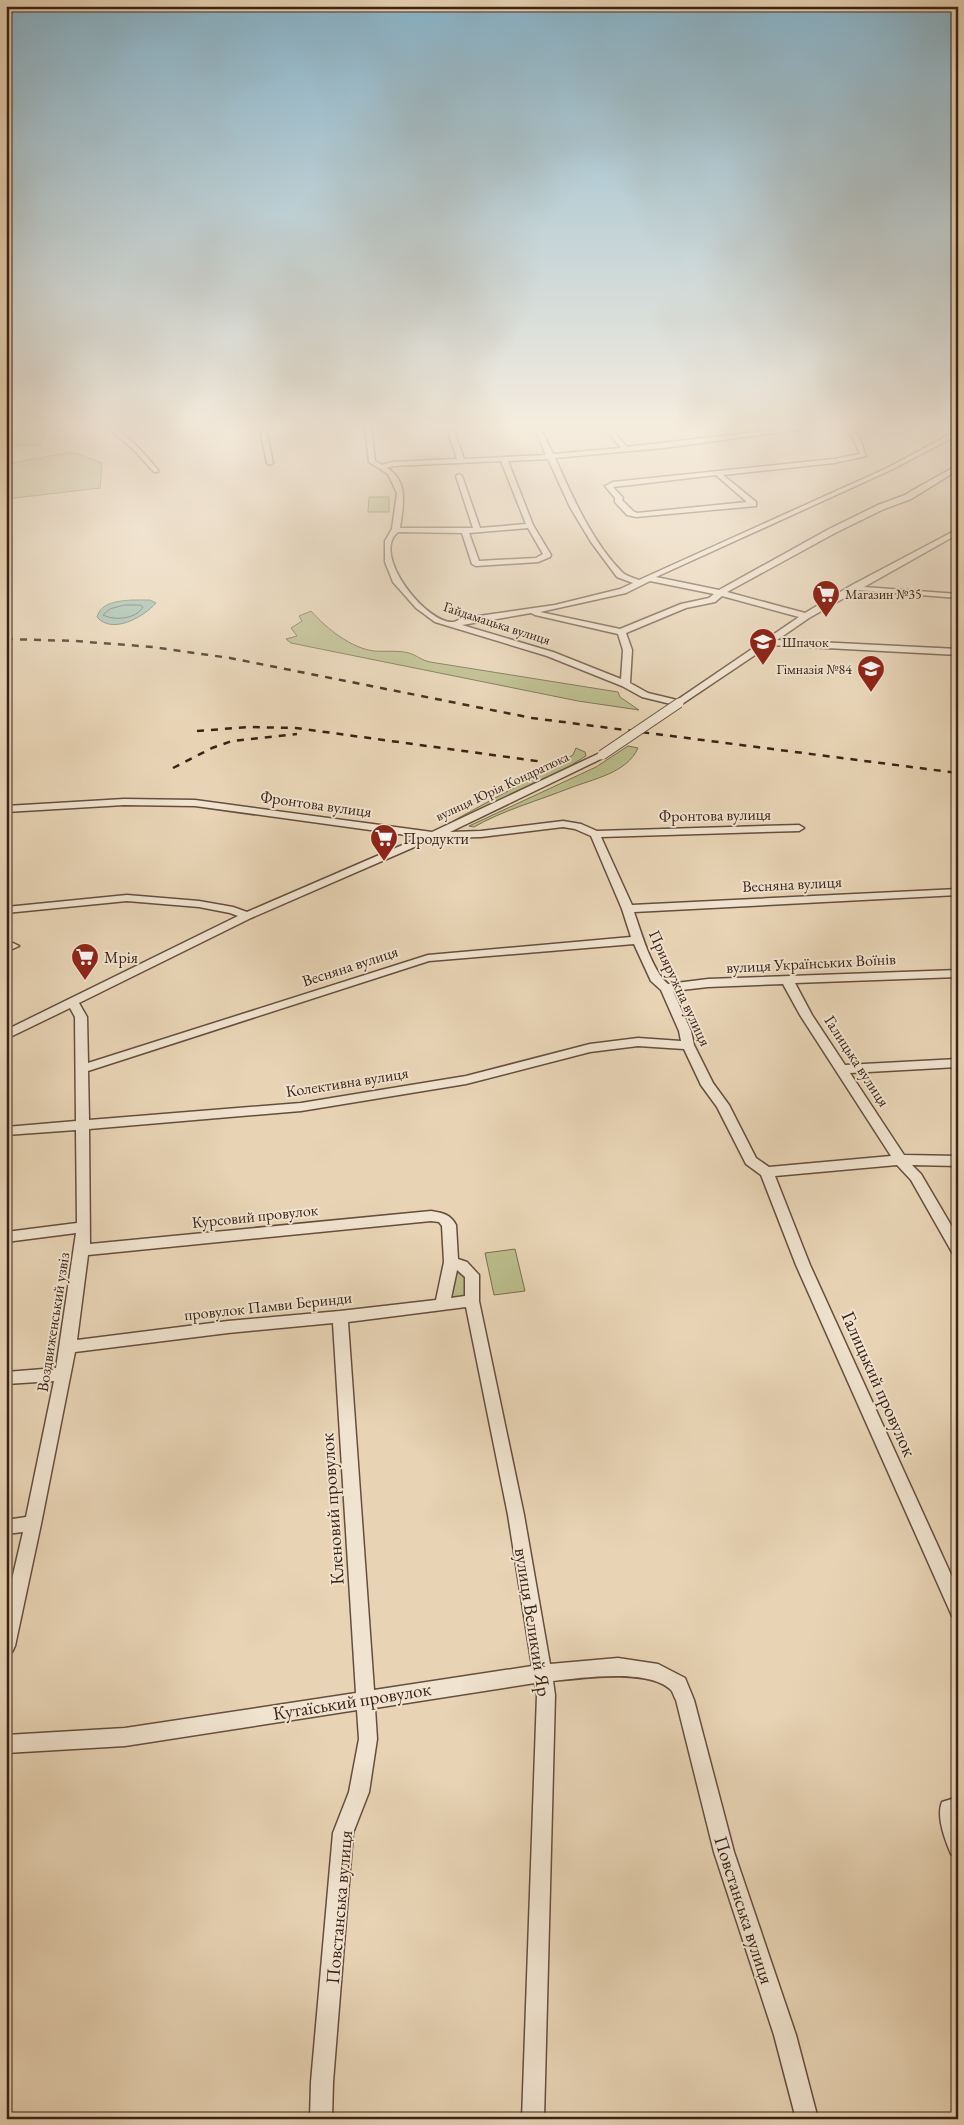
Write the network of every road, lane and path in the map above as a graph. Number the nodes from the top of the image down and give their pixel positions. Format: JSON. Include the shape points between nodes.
{"nodes":[{"id":1,"x":397,"y":524,"type":"edge"},
{"id":2,"x":475,"y":524,"type":"edge"},
{"id":3,"x":584,"y":524,"type":"edge"},
{"id":4,"x":767,"y":524,"type":"edge"},
{"id":5,"x":846,"y":524,"type":"edge"},
{"id":6,"x":529,"y":526,"type":"joint"},
{"id":7,"x":477,"y":529,"type":"junction"},
{"id":8,"x":396,"y":530,"type":"junction"},
{"id":9,"x":464,"y":531,"type":"junction"},
{"id":10,"x":958,"y":531,"type":"edge"},
{"id":11,"x":648,"y":578,"type":"junction"},
{"id":12,"x":640,"y":583,"type":"junction"},
{"id":13,"x":855,"y":587,"type":"junction"},
{"id":14,"x":721,"y":593,"type":"junction"},
{"id":15,"x":958,"y":596,"type":"edge"},
{"id":16,"x":530,"y":611,"type":"junction"},
{"id":17,"x":806,"y":616,"type":"junction"},
{"id":18,"x":454,"y":625,"type":"junction"},
{"id":19,"x":621,"y":632,"type":"junction"},
{"id":20,"x":769,"y":642,"type":"junction"},
{"id":21,"x":958,"y":652,"type":"edge"},
{"id":22,"x":625,"y":684,"type":"junction"},
{"id":23,"x":680,"y":703,"type":"junction"},
{"id":24,"x":6,"y":809,"type":"edge"},
{"id":25,"x":799,"y":828,"type":"dead end"},
{"id":26,"x":594,"y":834,"type":"junction"},
{"id":27,"x":430,"y":835,"type":"junction"},
{"id":28,"x":958,"y":892,"type":"edge"},
{"id":29,"x":628,"y":909,"type":"junction"},
{"id":30,"x":6,"y":910,"type":"edge"},
{"id":31,"x":247,"y":916,"type":"junction"},
{"id":32,"x":638,"y":940,"type":"junction"},
{"id":33,"x":958,"y":973,"type":"edge"},
{"id":34,"x":787,"y":980,"type":"junction"},
{"id":35,"x":666,"y":988,"type":"junction"},
{"id":36,"x":72,"y":1002,"type":"junction"},
{"id":37,"x":7,"y":1034,"type":"edge"},
{"id":38,"x":688,"y":1045,"type":"junction"},
{"id":39,"x":958,"y":1063,"type":"edge"},
{"id":40,"x":81,"y":1069,"type":"junction"},
{"id":41,"x":842,"y":1069,"type":"junction"},
{"id":42,"x":83,"y":1124,"type":"junction"},
{"id":43,"x":6,"y":1131,"type":"edge"},
{"id":44,"x":900,"y":1160,"type":"junction"},
{"id":45,"x":958,"y":1161,"type":"edge"},
{"id":46,"x":767,"y":1172,"type":"junction"},
{"id":47,"x":84,"y":1227,"type":"junction"},
{"id":48,"x":6,"y":1237,"type":"edge"},
{"id":49,"x":82,"y":1250,"type":"junction"},
{"id":50,"x":958,"y":1250,"type":"edge"},
{"id":51,"x":451,"y":1262,"type":"junction"},
{"id":52,"x":472,"y":1301,"type":"junction"},
{"id":53,"x":442,"y":1304,"type":"junction"},
{"id":54,"x":340,"y":1317,"type":"junction"},
{"id":55,"x":68,"y":1347,"type":"junction"},
{"id":56,"x":63,"y":1374,"type":"junction"},
{"id":57,"x":6,"y":1378,"type":"edge"},
{"id":58,"x":33,"y":1524,"type":"junction"},
{"id":59,"x":6,"y":1527,"type":"edge"},
{"id":60,"x":958,"y":1610,"type":"edge"},
{"id":61,"x":6,"y":1646,"type":"edge"},
{"id":62,"x":543,"y":1673,"type":"junction"},
{"id":63,"x":366,"y":1699,"type":"junction"},
{"id":64,"x":685,"y":1700,"type":"joint"},
{"id":65,"x":6,"y":1744,"type":"edge"},
{"id":66,"x":958,"y":1807,"type":"edge"},
{"id":67,"x":958,"y":1847,"type":"edge"},
{"id":68,"x":321,"y":2119,"type":"edge"},
{"id":69,"x":533,"y":2119,"type":"edge"},
{"id":70,"x":807,"y":2119,"type":"edge"}],
"edges":[{"from":1,"to":8,"type":"street","name":"Гайдамацька вулиця"},
{"from":2,"to":7,"type":"street"},
{"from":3,"to":12,"type":"street","via":[[620,575]]},
{"from":4,"to":11,"type":"street"},
{"from":5,"to":14,"type":"street"},
{"from":6,"to":7,"type":"street"},
{"from":6,"to":9,"type":"street","via":[[547,555],[538,560],[476,564]]},
{"from":7,"to":9,"type":"street"},
{"from":8,"to":9,"type":"street"},
{"from":8,"to":18,"type":"street","name":"Гайдамацька вулиця","via":[[390,533],[388,541],[390,566],[396,581],[427,613]]},
{"from":10,"to":13,"type":"street","name":"вулиця Юрія Кондратюка"},
{"from":11,"to":12,"type":"street"},
{"from":11,"to":14,"type":"street"},
{"from":12,"to":16,"type":"street","via":[[582,602]]},
{"from":13,"to":15,"type":"street"},
{"from":13,"to":17,"type":"street","name":"вулиця Юрія Кондратюка"},
{"from":14,"to":17,"type":"street"},
{"from":14,"to":19,"type":"street","via":[[712,600],[684,606]]},
{"from":16,"to":18,"type":"street","via":[[475,618]]},
{"from":16,"to":19,"type":"street"},
{"from":17,"to":20,"type":"street","name":"вулиця Юрія Кондратюка"},
{"from":18,"to":22,"type":"street","name":"Гайдамацька вулиця","via":[[550,654]]},
{"from":19,"to":22,"type":"street","via":[[626,638],[628,659]]},
{"from":20,"to":21,"type":"street"},
{"from":20,"to":23,"type":"street","name":"вулиця Юрія Кондратюка"},
{"from":22,"to":23,"type":"street","name":"Гайдамацька вулиця","via":[[645,695]]},
{"from":23,"to":27,"type":"street","name":"вулиця Юрія Кондратюка","bridge":true,"via":[[602,755]]},
{"from":24,"to":27,"type":"street","name":"Фронтова вулиця","via":[[168,801]]},
{"from":25,"to":26,"type":"street","name":"Фронтова вулиця"},
{"from":26,"to":27,"type":"street","name":"Фронтова вулиця","via":[[563,824],[480,834]]},
{"from":26,"to":29,"type":"street","name":"Прияружна вулиця"},
{"from":27,"to":31,"type":"street","name":"вулиця Юрія Кондратюка"},
{"from":28,"to":29,"type":"street","name":"Весняна вулиця"},
{"from":29,"to":32,"type":"street","name":"Прияружна вулиця"},
{"from":30,"to":31,"type":"street","via":[[127,898],[200,904]]},
{"from":31,"to":36,"type":"street","name":"вулиця Юрія Кондратюка"},
{"from":32,"to":35,"type":"street","name":"Прияружна вулиця","via":[[657,981]]},
{"from":32,"to":40,"type":"street","name":"Весняна вулиця","via":[[428,958]]},
{"from":33,"to":34,"type":"street","name":"вулиця Українських Воїнів"},
{"from":34,"to":35,"type":"street","name":"вулиця Українських Воїнів"},
{"from":34,"to":41,"type":"street","name":"Галицька вулиця"},
{"from":35,"to":38,"type":"street","name":"Прияружна вулиця"},
{"from":36,"to":37,"type":"street","name":"вулиця Юрія Кондратюка"},
{"from":36,"to":40,"type":"street","name":"Воздвиженський узвіз","via":[[81,1018]]},
{"from":38,"to":42,"type":"street","name":"Колективна вулиця","via":[[638,1042],[590,1048],[466,1080],[301,1106]]},
{"from":38,"to":46,"type":"street","name":"Прияружна вулиця","via":[[707,1085],[723,1105],[752,1161]]},
{"from":39,"to":41,"type":"street"},
{"from":40,"to":42,"type":"street","name":"Воздвиженський узвіз"},
{"from":41,"to":44,"type":"street","name":"Галицька вулиця"},
{"from":42,"to":43,"type":"street","name":"Колективна вулиця"},
{"from":42,"to":47,"type":"street","name":"Воздвиженський узвіз"},
{"from":44,"to":45,"type":"street"},
{"from":44,"to":46,"type":"street"},
{"from":44,"to":50,"type":"street","name":"Галицька вулиця","via":[[916,1177]]},
{"from":46,"to":60,"type":"street","name":"Галицький провулок","via":[[803,1265]]},
{"from":47,"to":48,"type":"street"},
{"from":47,"to":49,"type":"street","name":"Воздвиженський узвіз"},
{"from":49,"to":51,"type":"street","name":"Курсовий провулок","via":[[431,1216],[443,1218],[450,1225]]},
{"from":49,"to":55,"type":"street","name":"Воздвиженський узвіз"},
{"from":51,"to":52,"type":"street","name":"вулиця Великий Яр","via":[[462,1266],[472,1276]]},
{"from":51,"to":53,"type":"street"},
{"from":52,"to":53,"type":"street","name":"провулок Памви Беринди"},
{"from":52,"to":62,"type":"street","name":"вулиця Великий Яр","via":[[516,1515]]},
{"from":53,"to":54,"type":"street","name":"провулок Памви Беринди"},
{"from":54,"to":55,"type":"street","name":"провулок Памви Беринди"},
{"from":54,"to":63,"type":"street","name":"Кленовий провулок"},
{"from":55,"to":56,"type":"street","name":"Воздвиженський узвіз"},
{"from":56,"to":57,"type":"street"},
{"from":56,"to":58,"type":"street","name":"Воздвиженський узвіз"},
{"from":58,"to":59,"type":"street"},
{"from":58,"to":61,"type":"street","name":"Воздвиженський узвіз"},
{"from":62,"to":63,"type":"street","name":"Кутаїський провулок"},
{"from":62,"to":64,"type":"street","name":"Кутаїський провулок","via":[[618,1668],[658,1673],[678,1684]]},
{"from":62,"to":69,"type":"street","name":"вулиця Великий Яр","via":[[546,1694]]},
{"from":63,"to":65,"type":"street","name":"Кутаїський провулок","via":[[125,1736]]},
{"from":63,"to":68,"type":"street","name":"Повстанська вулиця","via":[[368,1739],[364,1766],[359,1792],[343,1833]]},
{"from":64,"to":70,"type":"street","name":"Повстанська вулиця","via":[[724,1852],[784,2035]]},
{"from":66,"to":67,"type":"street","via":[[949,1809]]}]}
